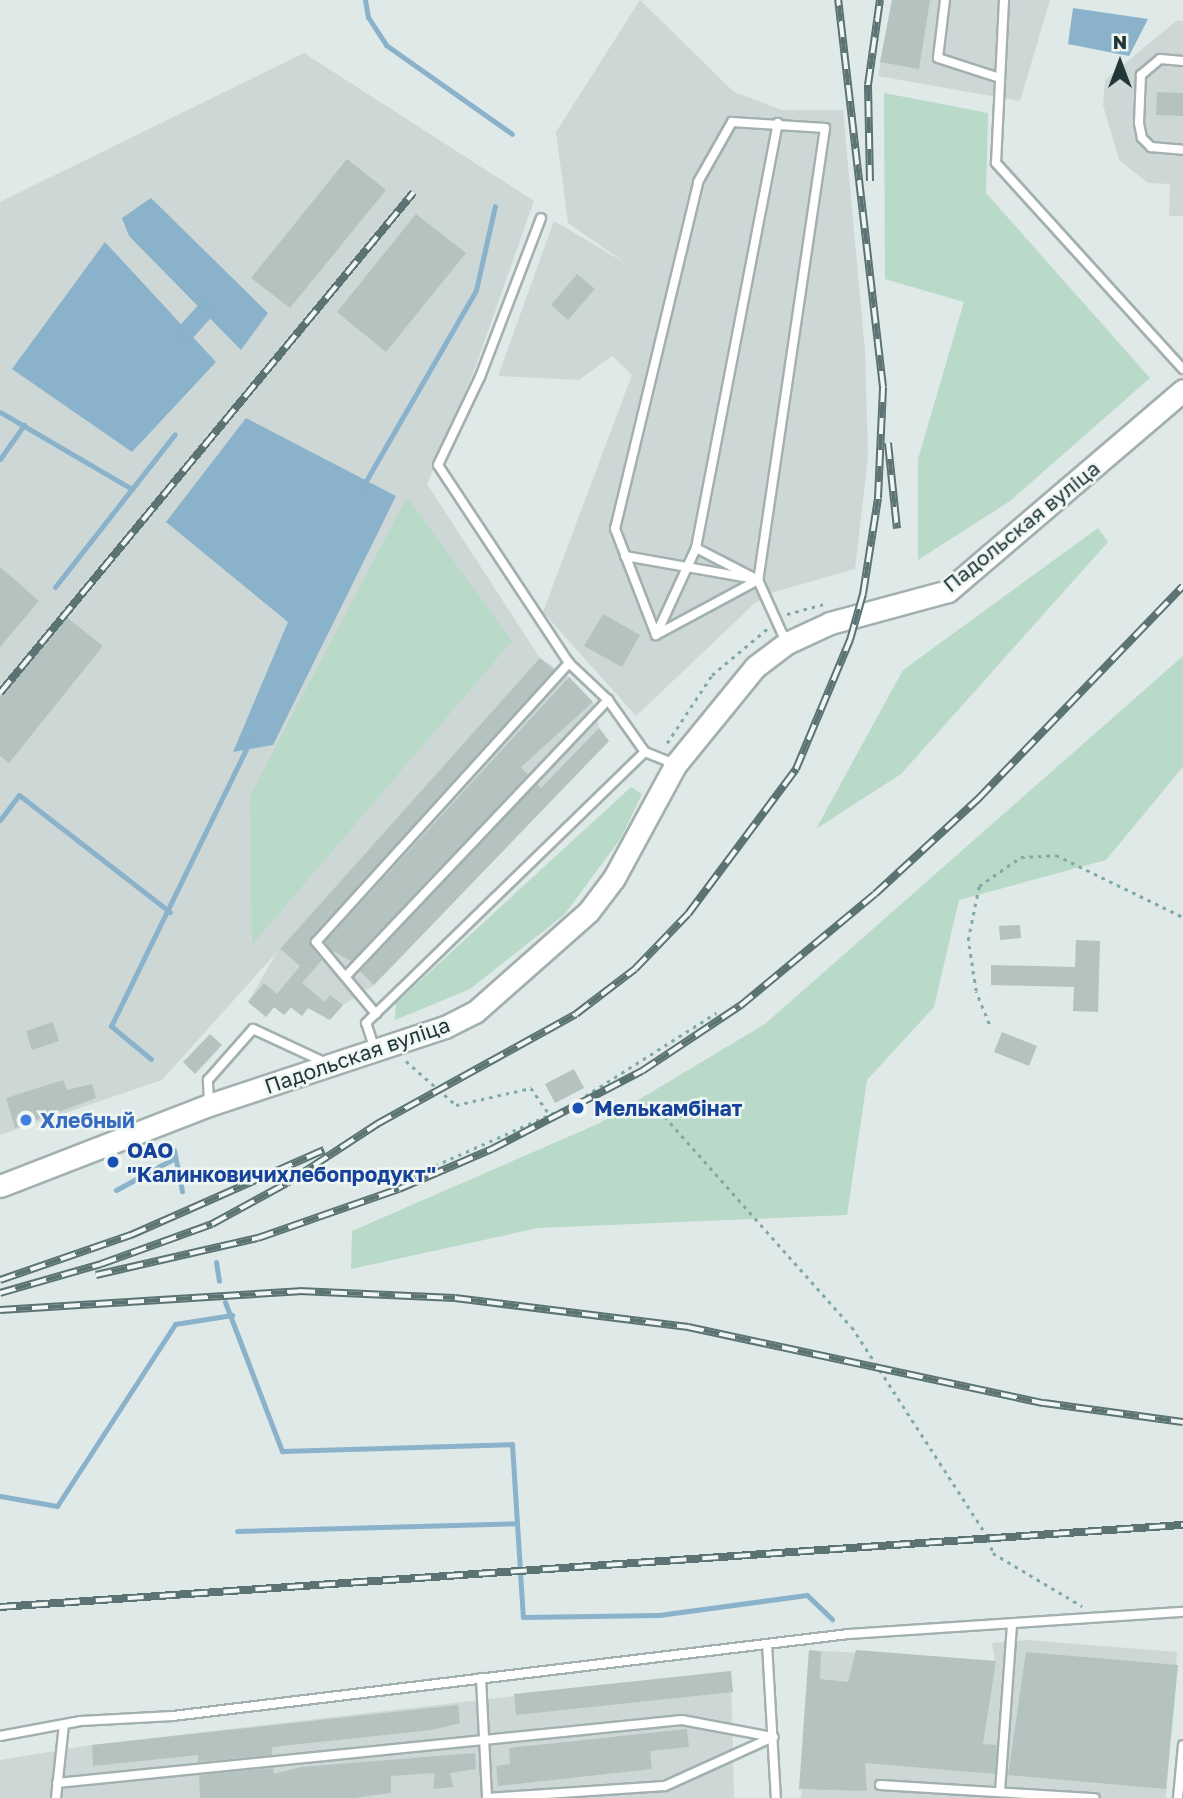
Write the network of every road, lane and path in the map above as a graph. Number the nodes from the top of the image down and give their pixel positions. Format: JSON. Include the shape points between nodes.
{"nodes":[{"id":1,"x":945,"y":0,"type":"edge"},
{"id":2,"x":1004,"y":0,"type":"edge"},
{"id":3,"x":1183,"y":61,"type":"edge"},
{"id":4,"x":1000,"y":78,"type":"junction"},
{"id":5,"x":778,"y":124,"type":"junction"},
{"id":6,"x":1183,"y":150,"type":"edge"},
{"id":7,"x":541,"y":218,"type":"dead end"},
{"id":8,"x":1183,"y":369,"type":"edge"},
{"id":9,"x":1183,"y":390,"type":"edge"},
{"id":10,"x":696,"y":548,"type":"junction"},
{"id":11,"x":625,"y":556,"type":"junction"},
{"id":12,"x":687,"y":567,"type":"junction"},
{"id":13,"x":758,"y":580,"type":"junction"},
{"id":14,"x":826,"y":603,"type":"dead end"},
{"id":15,"x":777,"y":621,"type":"junction"},
{"id":16,"x":656,"y":635,"type":"junction"},
{"id":17,"x":787,"y":643,"type":"junction"},
{"id":18,"x":569,"y":663,"type":"junction"},
{"id":19,"x":608,"y":700,"type":"junction"},
{"id":20,"x":645,"y":752,"type":"junction"},
{"id":21,"x":667,"y":761,"type":"junction"},
{"id":22,"x":1183,"y":917,"type":"edge"},
{"id":23,"x":346,"y":976,"type":"junction"},
{"id":24,"x":716,"y":1013,"type":"dead end"},
{"id":25,"x":376,"y":1014,"type":"junction"},
{"id":26,"x":989,"y":1024,"type":"dead end"},
{"id":27,"x":382,"y":1048,"type":"junction"},
{"id":28,"x":330,"y":1065,"type":"junction"},
{"id":29,"x":209,"y":1105,"type":"junction"},
{"id":30,"x":659,"y":1110,"type":"dead end"},
{"id":31,"x":550,"y":1114,"type":"junction"},
{"id":32,"x":396,"y":1183,"type":"dead end"},
{"id":33,"x":0,"y":1186,"type":"edge"},
{"id":34,"x":1183,"y":1612,"type":"edge"},
{"id":35,"x":1100,"y":1616,"type":"junction"},
{"id":36,"x":1012,"y":1624,"type":"junction"},
{"id":37,"x":767,"y":1644,"type":"junction"},
{"id":38,"x":481,"y":1678,"type":"junction"},
{"id":39,"x":64,"y":1724,"type":"junction"},
{"id":40,"x":0,"y":1736,"type":"edge"},
{"id":41,"x":773,"y":1737,"type":"junction"},
{"id":42,"x":484,"y":1739,"type":"junction"},
{"id":43,"x":1183,"y":1745,"type":"edge"},
{"id":44,"x":57,"y":1783,"type":"junction"},
{"id":45,"x":880,"y":1784,"type":"dead end"},
{"id":46,"x":1000,"y":1792,"type":"junction"},
{"id":47,"x":56,"y":1798,"type":"edge"},
{"id":48,"x":776,"y":1798,"type":"edge"},
{"id":49,"x":1095,"y":1798,"type":"edge"},
{"id":50,"x":1178,"y":1798,"type":"edge"}],
"edges":[{"from":1,"to":4,"type":"lane","via":[[938,58]]},
{"from":2,"to":4,"type":"lane"},
{"from":3,"to":6,"type":"lane","via":[[1160,59],[1141,75],[1139,123],[1142,138],[1151,146]]},
{"from":4,"to":8,"type":"lane","via":[[996,163]]},
{"from":5,"to":10,"type":"lane"},
{"from":5,"to":11,"type":"lane","via":[[732,122],[698,182],[615,529]]},
{"from":5,"to":13,"type":"lane","via":[[825,128]]},
{"from":7,"to":18,"type":"lane","via":[[480,377],[439,465]]},
{"from":9,"to":17,"type":"main road","name":"Падольская вуліца","via":[[948,591],[830,623]]},
{"from":10,"to":12,"type":"lane"},
{"from":10,"to":13,"type":"lane"},
{"from":11,"to":12,"type":"lane"},
{"from":11,"to":16,"type":"lane"},
{"from":12,"to":13,"type":"lane"},
{"from":12,"to":16,"type":"lane"},
{"from":13,"to":15,"type":"lane"},
{"from":13,"to":16,"type":"lane"},
{"from":14,"to":15,"type":"path","via":[[790,612]]},
{"from":15,"to":17,"type":"lane"},
{"from":15,"to":21,"type":"path","via":[[712,675]]},
{"from":17,"to":21,"type":"main road","name":"Падольская вуліца","via":[[732,691]]},
{"from":18,"to":19,"type":"lane"},
{"from":18,"to":23,"type":"lane","via":[[316,942]]},
{"from":19,"to":20,"type":"lane"},
{"from":19,"to":23,"type":"lane"},
{"from":20,"to":21,"type":"lane"},
{"from":20,"to":25,"type":"lane"},
{"from":21,"to":27,"type":"main road","name":"Падольская вуліца","via":[[614,878],[589,911],[475,1012]]},
{"from":22,"to":26,"type":"path","via":[[1056,855],[1021,857],[979,886],[968,940],[976,990]]},
{"from":23,"to":25,"type":"lane"},
{"from":24,"to":31,"type":"path","via":[[625,1073]]},
{"from":25,"to":27,"type":"lane","via":[[366,1023]]},
{"from":27,"to":28,"type":"main road","name":"Падольская вуліца"},
{"from":27,"to":31,"type":"path","via":[[456,1105],[531,1088]]},
{"from":28,"to":29,"type":"main road","name":"Падольская вуліца"},
{"from":28,"to":29,"type":"lane","via":[[253,1029],[208,1080]]},
{"from":29,"to":33,"type":"main road","name":"Падольская вуліца"},
{"from":30,"to":35,"type":"path","via":[[852,1327],[989,1539],[993,1553]]},
{"from":31,"to":32,"type":"path"},
{"from":34,"to":35,"type":"lane"},
{"from":35,"to":36,"type":"lane"},
{"from":36,"to":37,"type":"lane"},
{"from":36,"to":46,"type":"lane"},
{"from":37,"to":38,"type":"lane"},
{"from":37,"to":41,"type":"lane"},
{"from":38,"to":39,"type":"lane","via":[[173,1716]]},
{"from":38,"to":42,"type":"lane"},
{"from":39,"to":40,"type":"lane"},
{"from":39,"to":44,"type":"lane"},
{"from":41,"to":42,"type":"lane","via":[[682,1720]]},
{"from":41,"to":42,"type":"lane","via":[[665,1786],[487,1798]]},
{"from":41,"to":48,"type":"lane"},
{"from":42,"to":44,"type":"lane"},
{"from":43,"to":50,"type":"lane"},
{"from":44,"to":47,"type":"lane"},
{"from":45,"to":46,"type":"lane"},
{"from":46,"to":49,"type":"lane"}]}
